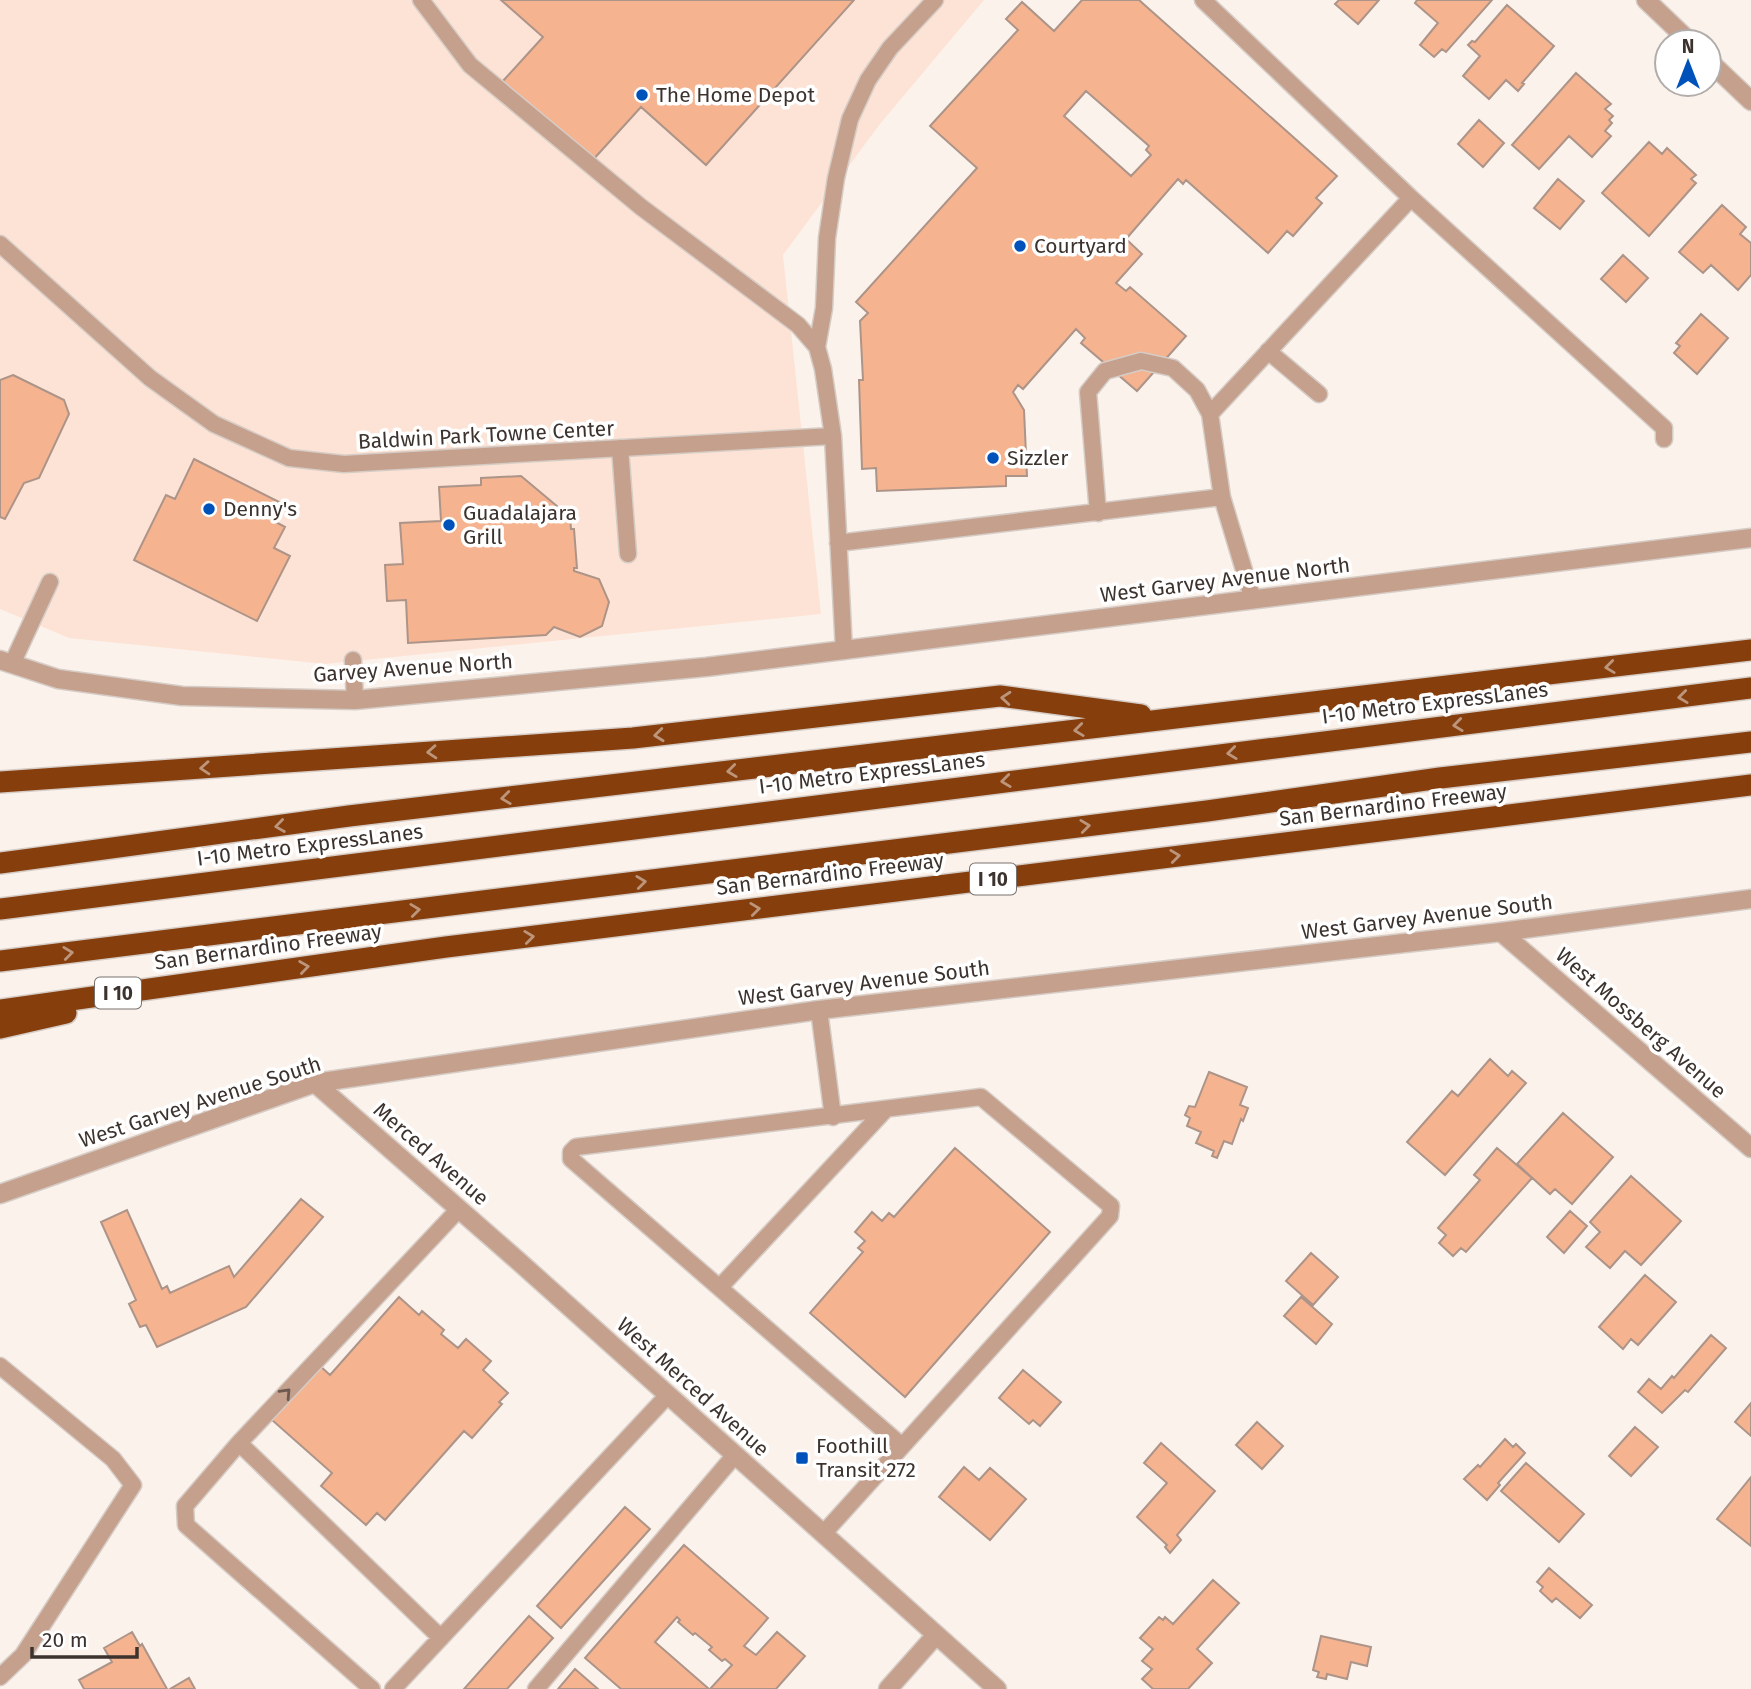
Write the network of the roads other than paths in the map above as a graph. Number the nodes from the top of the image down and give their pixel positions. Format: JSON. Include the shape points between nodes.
{"nodes":[{"id":1,"x":421,"y":0,"type":"edge"},
{"id":2,"x":935,"y":0,"type":"edge"},
{"id":3,"x":1203,"y":0,"type":"edge"},
{"id":4,"x":1646,"y":0,"type":"edge"},
{"id":5,"x":1675,"y":28,"type":"edge"},
{"id":6,"x":1723,"y":74,"type":"edge"},
{"id":7,"x":1751,"y":101,"type":"edge"},
{"id":8,"x":1411,"y":198,"type":"junction"},
{"id":9,"x":2,"y":251,"type":"edge"},
{"id":10,"x":817,"y":347,"type":"junction"},
{"id":11,"x":1268,"y":351,"type":"junction"},
{"id":12,"x":1319,"y":394,"type":"dead end"},
{"id":13,"x":1210,"y":414,"type":"junction"},
{"id":14,"x":833,"y":436,"type":"junction"},
{"id":15,"x":1664,"y":439,"type":"dead end"},
{"id":16,"x":621,"y":448,"type":"junction"},
{"id":17,"x":1222,"y":497,"type":"junction"},
{"id":18,"x":1098,"y":513,"type":"junction"},
{"id":19,"x":1751,"y":538,"type":"edge"},
{"id":20,"x":838,"y":542,"type":"junction"},
{"id":21,"x":628,"y":554,"type":"dead end"},
{"id":22,"x":50,"y":582,"type":"dead end"},
{"id":23,"x":1253,"y":600,"type":"junction"},
{"id":24,"x":844,"y":650,"type":"junction"},
{"id":25,"x":1751,"y":650,"type":"edge"},
{"id":26,"x":353,"y":660,"type":"dead end"},
{"id":27,"x":6,"y":662,"type":"edge"},
{"id":28,"x":706,"y":667,"type":"joint"},
{"id":29,"x":1751,"y":688,"type":"edge"},
{"id":30,"x":355,"y":700,"type":"junction"},
{"id":31,"x":1171,"y":719,"type":"junction"},
{"id":32,"x":1751,"y":742,"type":"edge"},
{"id":33,"x":0,"y":782,"type":"edge"},
{"id":34,"x":1751,"y":785,"type":"edge"},
{"id":35,"x":0,"y":863,"type":"edge"},
{"id":36,"x":1751,"y":899,"type":"edge"},
{"id":37,"x":0,"y":909,"type":"edge"},
{"id":38,"x":1501,"y":932,"type":"junction"},
{"id":39,"x":0,"y":961,"type":"edge"},
{"id":40,"x":236,"y":977,"type":"junction"},
{"id":41,"x":0,"y":1010,"type":"edge"},
{"id":42,"x":819,"y":1010,"type":"junction"},
{"id":43,"x":0,"y":1028,"type":"edge"},
{"id":44,"x":315,"y":1083,"type":"junction"},
{"id":45,"x":885,"y":1110,"type":"junction"},
{"id":46,"x":833,"y":1116,"type":"junction"},
{"id":47,"x":1751,"y":1148,"type":"edge"},
{"id":48,"x":0,"y":1194,"type":"edge"},
{"id":49,"x":459,"y":1209,"type":"junction"},
{"id":50,"x":516,"y":1259,"type":"joint"},
{"id":51,"x":720,"y":1287,"type":"junction"},
{"id":52,"x":0,"y":1366,"type":"edge"},
{"id":53,"x":668,"y":1395,"type":"junction"},
{"id":54,"x":239,"y":1443,"type":"junction"},
{"id":55,"x":902,"y":1446,"type":"junction"},
{"id":56,"x":735,"y":1455,"type":"junction"},
{"id":57,"x":823,"y":1534,"type":"junction"},
{"id":58,"x":936,"y":1635,"type":"junction"},
{"id":59,"x":441,"y":1637,"type":"junction"},
{"id":60,"x":0,"y":1676,"type":"edge"},
{"id":61,"x":372,"y":1689,"type":"edge"},
{"id":62,"x":393,"y":1689,"type":"edge"},
{"id":63,"x":536,"y":1689,"type":"edge"},
{"id":64,"x":888,"y":1689,"type":"edge"},
{"id":65,"x":997,"y":1689,"type":"edge"}],
"edges":[{"from":1,"to":10,"type":"lane","via":[[470,65],[641,207],[798,325]]},
{"from":2,"to":10,"type":"lane","via":[[867,80],[850,119],[827,238]]},
{"from":3,"to":8,"type":"lane"},
{"from":4,"to":5,"type":"street"},
{"from":6,"to":7,"type":"street"},
{"from":8,"to":11,"type":"lane"},
{"from":8,"to":15,"type":"lane","via":[[1664,428]]},
{"from":9,"to":16,"type":"lane","name":"Baldwin Park Towne Center","via":[[150,378],[214,424],[289,458],[344,464]]},
{"from":10,"to":14,"type":"lane"},
{"from":11,"to":12,"type":"lane"},
{"from":11,"to":13,"type":"lane"},
{"from":13,"to":17,"type":"lane"},
{"from":13,"to":18,"type":"lane","via":[[1197,390],[1173,368],[1142,361],[1105,371],[1088,392]]},
{"from":14,"to":16,"type":"lane","name":"Baldwin Park Towne Center"},
{"from":14,"to":20,"type":"lane"},
{"from":16,"to":21,"type":"lane"},
{"from":17,"to":18,"type":"lane"},
{"from":17,"to":23,"type":"lane"},
{"from":18,"to":20,"type":"lane"},
{"from":19,"to":23,"type":"street","name":"West Garvey Avenue North"},
{"from":20,"to":24,"type":"lane"},
{"from":22,"to":27,"type":"lane"},
{"from":23,"to":24,"type":"street","name":"West Garvey Avenue North"},
{"from":24,"to":28,"type":"street","name":"West Garvey Avenue North"},
{"from":25,"to":31,"type":"highway","one_way":true},
{"from":26,"to":30,"type":"lane"},
{"from":27,"to":30,"type":"street","name":"Garvey Avenue North","via":[[58,679],[182,696]]},
{"from":28,"to":30,"type":"street","name":"Garvey Avenue North"},
{"from":29,"to":37,"type":"highway","name":"I-10 Metro ExpressLanes","one_way":true},
{"from":31,"to":33,"type":"highway","one_way":true,"via":[[1000,696],[632,738]]},
{"from":31,"to":35,"type":"highway","one_way":true,"via":[[349,816]]},
{"from":39,"to":32,"type":"highway","one_way":true},
{"from":40,"to":34,"type":"highway","name":"San Bernardino Freeway","number":"I 10","one_way":true},
{"from":36,"to":38,"type":"street","name":"West Garvey Avenue South"},
{"from":38,"to":42,"type":"street","name":"West Garvey Avenue South"},
{"from":38,"to":47,"type":"street","name":"West Mossberg Avenue"},
{"from":40,"to":41,"type":"highway","name":"San Bernardino Freeway","number":"I 10"},
{"from":40,"to":43,"type":"highway"},
{"from":42,"to":44,"type":"street","name":"West Garvey Avenue South"},
{"from":42,"to":46,"type":"lane"},
{"from":44,"to":48,"type":"street","name":"West Garvey Avenue South"},
{"from":44,"to":49,"type":"street","name":"Merced Avenue"},
{"from":45,"to":46,"type":"lane"},
{"from":45,"to":51,"type":"lane"},
{"from":45,"to":55,"type":"lane","via":[[981,1097],[1112,1210]]},
{"from":46,"to":51,"type":"lane","via":[[576,1147],[570,1152],[570,1159]]},
{"from":49,"to":50,"type":"street","name":"Merced Avenue"},
{"from":54,"to":49,"type":"lane","one_way":true},
{"from":50,"to":53,"type":"street","name":"West Merced Avenue"},
{"from":51,"to":55,"type":"lane"},
{"from":52,"to":60,"type":"lane","via":[[113,1459],[133,1485],[23,1655]]},
{"from":53,"to":56,"type":"street","name":"West Merced Avenue"},
{"from":53,"to":59,"type":"lane"},
{"from":54,"to":59,"type":"lane"},
{"from":54,"to":61,"type":"lane","via":[[185,1506],[186,1525]]},
{"from":55,"to":57,"type":"lane"},
{"from":56,"to":57,"type":"street","name":"West Merced Avenue"},
{"from":56,"to":63,"type":"lane"},
{"from":57,"to":58,"type":"street","name":"West Merced Avenue"},
{"from":58,"to":64,"type":"street"},
{"from":58,"to":65,"type":"street","name":"West Merced Avenue"},
{"from":59,"to":62,"type":"lane"}]}
